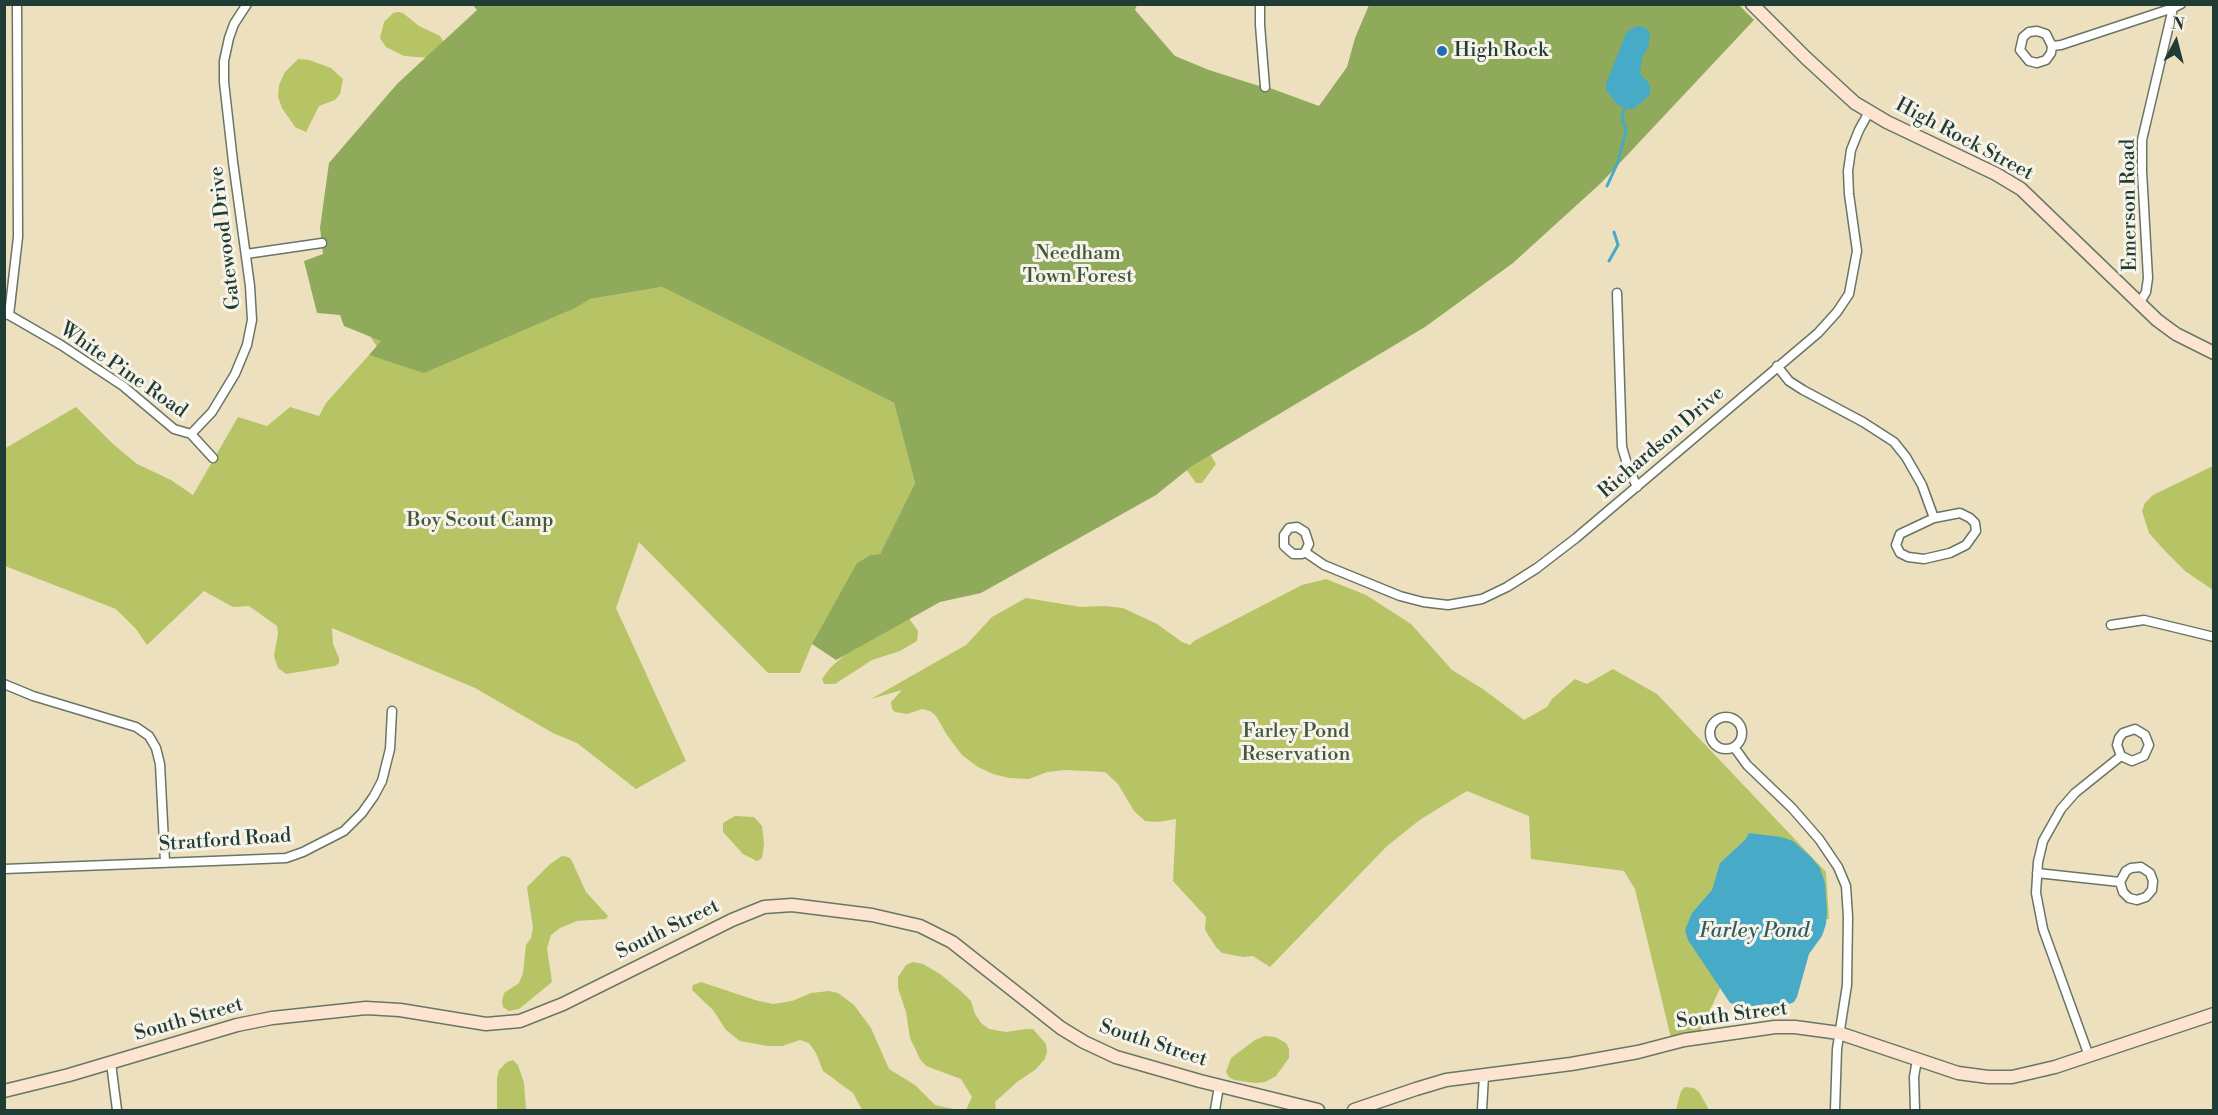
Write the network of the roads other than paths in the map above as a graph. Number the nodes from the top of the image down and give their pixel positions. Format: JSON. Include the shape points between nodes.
{"nodes":[{"id":1,"x":17,"y":4,"type":"edge"},
{"id":2,"x":247,"y":4,"type":"edge"},
{"id":3,"x":1260,"y":4,"type":"edge"},
{"id":4,"x":1752,"y":4,"type":"edge"},
{"id":5,"x":2177,"y":6,"type":"edge"},
{"id":6,"x":2052,"y":46,"type":"dead end"},
{"id":7,"x":1265,"y":87,"type":"dead end"},
{"id":8,"x":1869,"y":112,"type":"junction"},
{"id":9,"x":322,"y":243,"type":"dead end"},
{"id":10,"x":246,"y":254,"type":"junction"},
{"id":11,"x":1617,"y":293,"type":"dead end"},
{"id":12,"x":2139,"y":304,"type":"junction"},
{"id":13,"x":7,"y":314,"type":"edge"},
{"id":14,"x":2214,"y":353,"type":"edge"},
{"id":15,"x":1777,"y":366,"type":"junction"},
{"id":16,"x":191,"y":434,"type":"junction"},
{"id":17,"x":213,"y":458,"type":"dead end"},
{"id":18,"x":1637,"y":487,"type":"junction"},
{"id":19,"x":1934,"y":518,"type":"junction"},
{"id":20,"x":1305,"y":552,"type":"dead end"},
{"id":21,"x":2111,"y":625,"type":"dead end"},
{"id":22,"x":2214,"y":637,"type":"edge"},
{"id":23,"x":4,"y":684,"type":"edge"},
{"id":24,"x":392,"y":711,"type":"dead end"},
{"id":25,"x":1734,"y":747,"type":"dead end"},
{"id":26,"x":2121,"y":756,"type":"dead end"},
{"id":27,"x":165,"y":862,"type":"junction"},
{"id":28,"x":4,"y":869,"type":"edge"},
{"id":29,"x":2037,"y":873,"type":"junction"},
{"id":30,"x":2120,"y":882,"type":"dead end"},
{"id":31,"x":2214,"y":1014,"type":"edge"},
{"id":32,"x":1839,"y":1032,"type":"junction"},
{"id":33,"x":2088,"y":1056,"type":"junction"},
{"id":34,"x":1917,"y":1060,"type":"junction"},
{"id":35,"x":111,"y":1063,"type":"junction"},
{"id":36,"x":1484,"y":1075,"type":"junction"},
{"id":37,"x":1219,"y":1086,"type":"junction"},
{"id":38,"x":4,"y":1091,"type":"edge"},
{"id":39,"x":117,"y":1110,"type":"edge"},
{"id":40,"x":1215,"y":1110,"type":"edge"},
{"id":41,"x":1318,"y":1110,"type":"edge"},
{"id":42,"x":1354,"y":1110,"type":"edge"},
{"id":43,"x":1482,"y":1110,"type":"edge"},
{"id":44,"x":1835,"y":1110,"type":"edge"},
{"id":45,"x":1914,"y":1110,"type":"edge"}],
"edges":[{"from":1,"to":13,"type":"street","via":[[18,237]]},
{"from":2,"to":10,"type":"street","name":"Gatewood Drive","via":[[234,24],[224,61]]},
{"from":3,"to":7,"type":"street"},
{"from":4,"to":8,"type":"street","name":"High Rock Street"},
{"from":5,"to":6,"type":"street","via":[[2070,44]]},
{"from":5,"to":12,"type":"street","name":"Emerson Road","via":[[2141,145],[2148,278]]},
{"from":8,"to":12,"type":"street","name":"High Rock Street","via":[[2021,189]]},
{"from":8,"to":15,"type":"street","name":"Richardson Drive","via":[[1851,150],[1848,171],[1857,251],[1849,294],[1818,333]]},
{"from":9,"to":10,"type":"street"},
{"from":10,"to":16,"type":"street","name":"Gatewood Drive","via":[[252,303],[247,345],[224,394]]},
{"from":11,"to":18,"type":"street","via":[[1622,447]]},
{"from":12,"to":14,"type":"street","name":"High Rock Street","via":[[2176,334]]},
{"from":13,"to":16,"type":"street","name":"White Pine Road","via":[[116,381],[174,429]]},
{"from":15,"to":18,"type":"street","name":"Richardson Drive"},
{"from":15,"to":19,"type":"street","via":[[1803,390],[1894,442],[1922,485]]},
{"from":16,"to":17,"type":"street","name":"White Pine Road"},
{"from":18,"to":20,"type":"street","name":"Richardson Drive","via":[[1537,568],[1472,602],[1437,605],[1413,600],[1324,565]]},
{"from":19,"to":19,"type":"street","via":[[1900,534],[1896,544],[1900,554],[1924,559],[1950,553],[1966,545],[1976,531],[1970,518],[1960,513]]},
{"from":21,"to":22,"type":"street","via":[[2144,620]]},
{"from":23,"to":27,"type":"street","via":[[136,727],[149,736],[160,764]]},
{"from":24,"to":27,"type":"street","name":"Stratford Road","via":[[390,750],[382,781],[362,813],[344,831],[286,858]]},
{"from":25,"to":32,"type":"street","via":[[1746,765],[1819,839],[1846,886],[1847,985]]},
{"from":26,"to":29,"type":"street","via":[[2075,793],[2057,814],[2043,841]]},
{"from":27,"to":28,"type":"street","name":"Stratford Road"},
{"from":29,"to":30,"type":"street"},
{"from":29,"to":33,"type":"street","via":[[2036,893],[2043,929]]},
{"from":31,"to":33,"type":"street","name":"South Street"},
{"from":32,"to":34,"type":"street","name":"South Street"},
{"from":32,"to":36,"type":"street","name":"South Street","via":[[1795,1027],[1754,1029],[1571,1064]]},
{"from":32,"to":44,"type":"street"},
{"from":33,"to":34,"type":"street","name":"South Street","via":[[2040,1072],[2001,1077],[1967,1075]]},
{"from":34,"to":45,"type":"street"},
{"from":35,"to":37,"type":"street","name":"South Street","via":[[237,1025],[320,1012],[382,1009],[486,1024],[513,1023],[563,1005],[732,920],[764,908],[792,905],[872,915],[920,926],[952,942],[1084,1042],[1116,1057]]},
{"from":35,"to":38,"type":"street","name":"South Street"},
{"from":35,"to":39,"type":"street"},
{"from":36,"to":42,"type":"street","name":"South Street","via":[[1446,1080]]},
{"from":36,"to":43,"type":"street"},
{"from":37,"to":40,"type":"street"},
{"from":37,"to":41,"type":"street","name":"South Street"}]}
